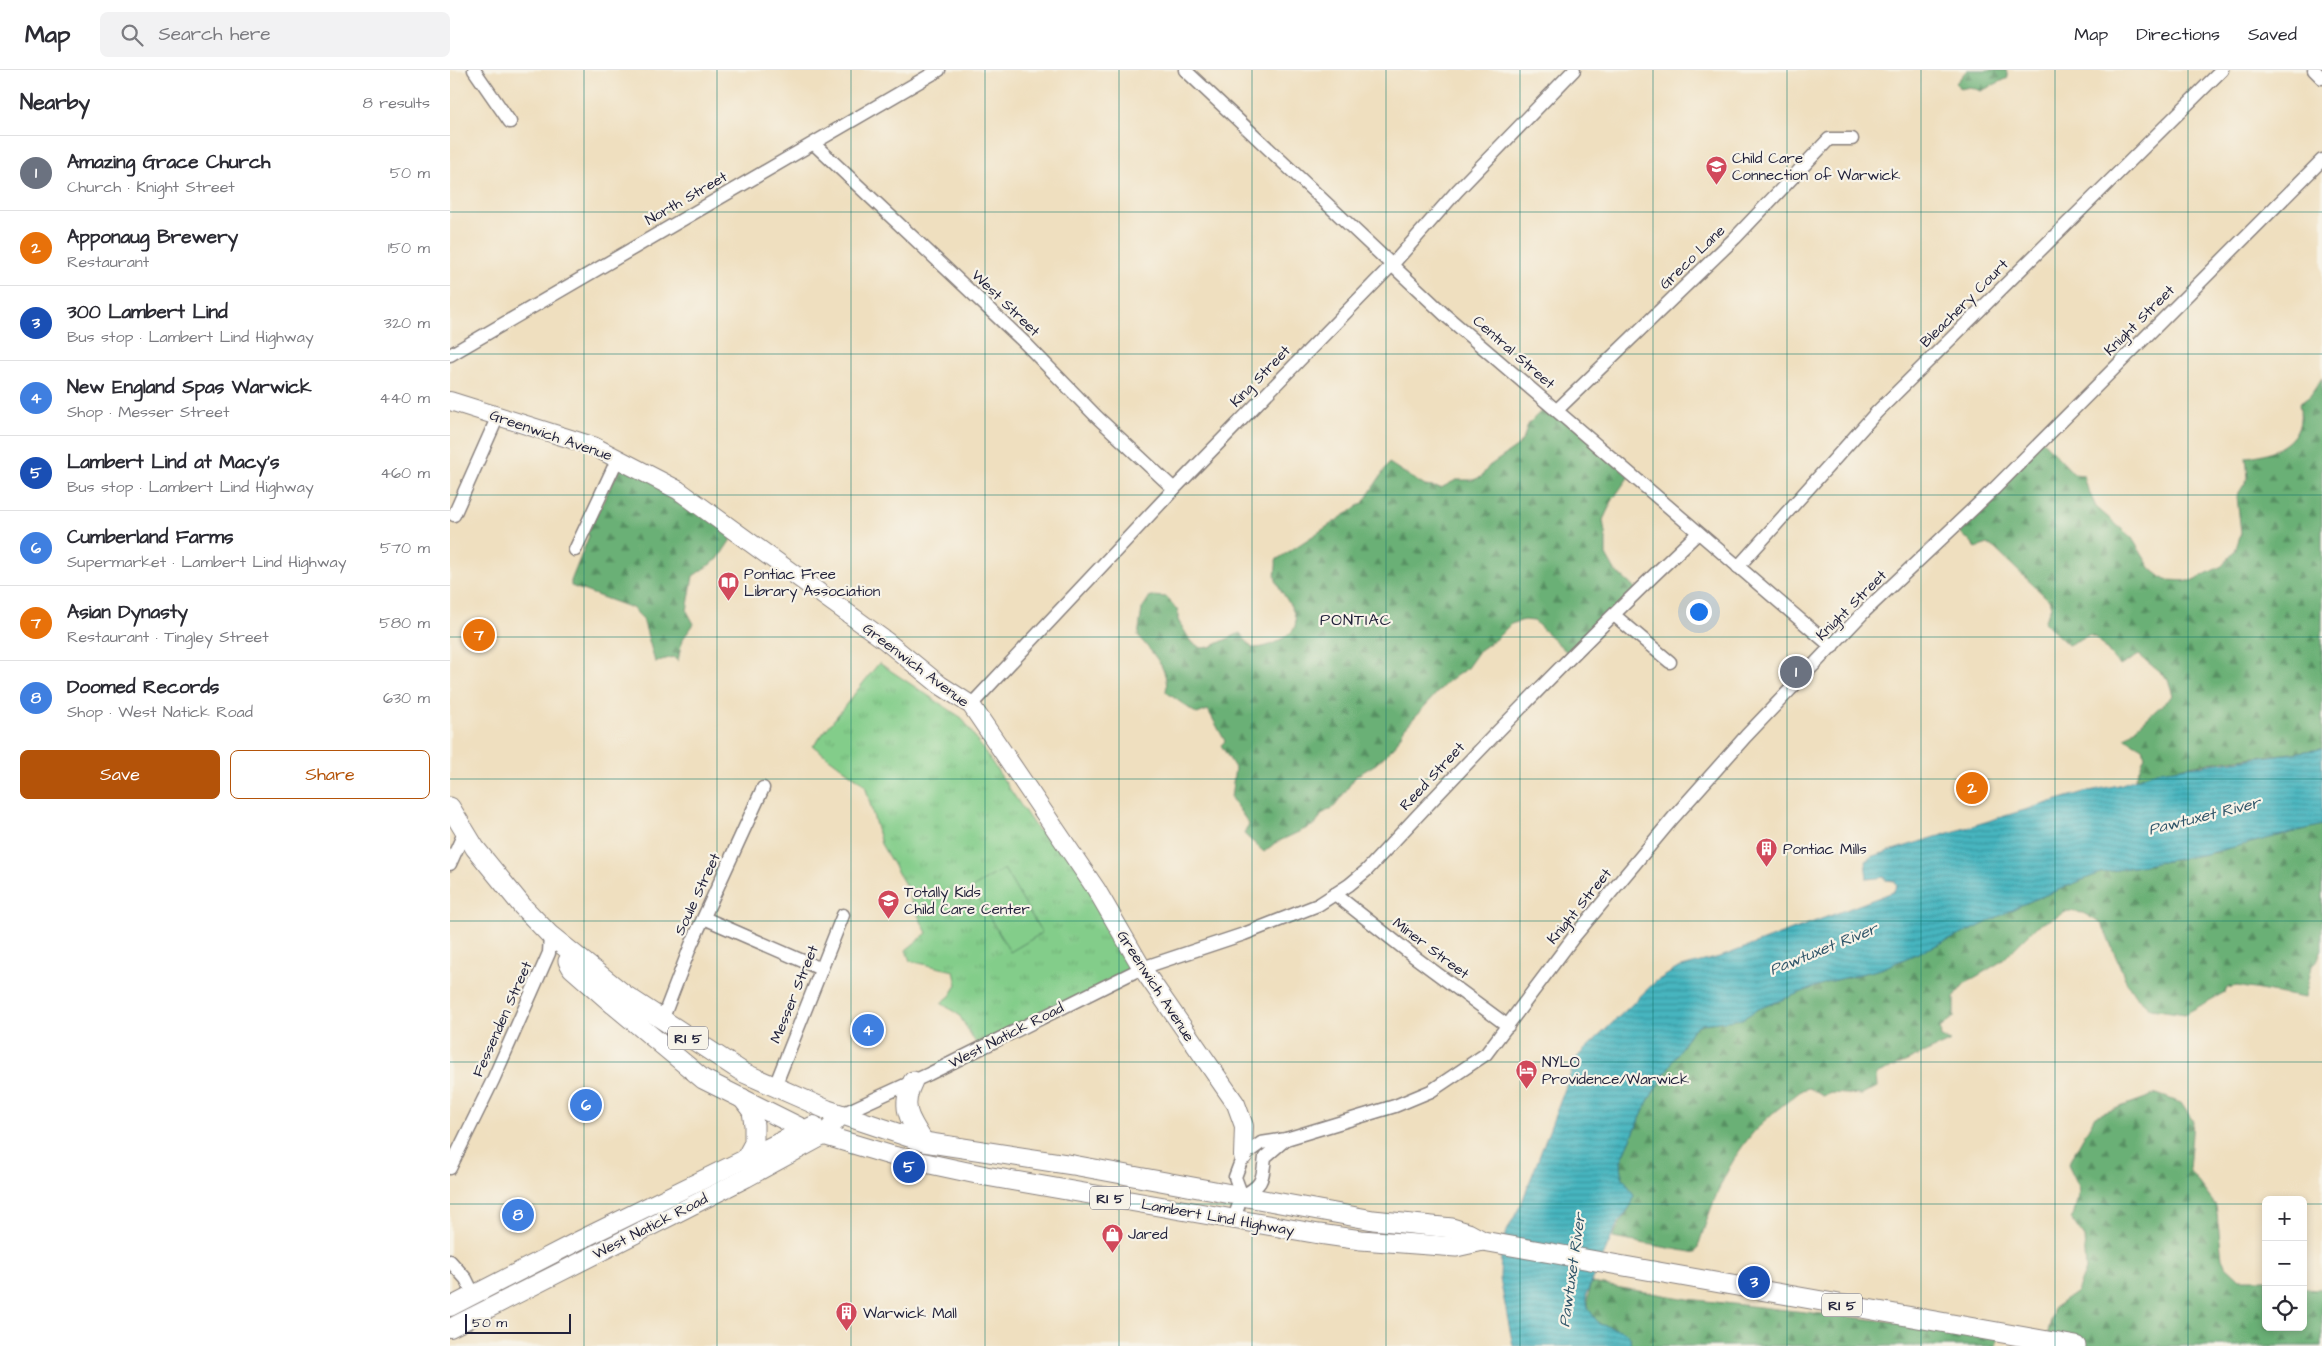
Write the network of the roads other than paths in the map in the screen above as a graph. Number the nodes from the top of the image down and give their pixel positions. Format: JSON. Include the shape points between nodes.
{"nodes":[{"id":1,"x":474,"y":70,"type":"edge"},
{"id":2,"x":939,"y":70,"type":"edge"},
{"id":3,"x":1184,"y":70,"type":"edge"},
{"id":4,"x":1574,"y":70,"type":"edge"},
{"id":5,"x":2222,"y":70,"type":"edge"},
{"id":6,"x":2314,"y":70,"type":"edge"},
{"id":7,"x":2322,"y":78,"type":"edge"},
{"id":8,"x":510,"y":122,"type":"dead end"},
{"id":9,"x":1852,"y":139,"type":"dead end"},
{"id":10,"x":814,"y":144,"type":"junction"},
{"id":11,"x":2322,"y":160,"type":"edge"},
{"id":12,"x":1392,"y":265,"type":"junction"},
{"id":13,"x":450,"y":355,"type":"edge"},
{"id":14,"x":450,"y":401,"type":"edge"},
{"id":15,"x":1557,"y":410,"type":"junction"},
{"id":16,"x":498,"y":416,"type":"junction"},
{"id":17,"x":618,"y":458,"type":"junction"},
{"id":18,"x":1174,"y":489,"type":"junction"},
{"id":19,"x":454,"y":515,"type":"dead end"},
{"id":20,"x":1698,"y":533,"type":"junction"},
{"id":21,"x":575,"y":550,"type":"dead end"},
{"id":22,"x":1738,"y":567,"type":"junction"},
{"id":23,"x":1614,"y":615,"type":"junction"},
{"id":24,"x":1832,"y":647,"type":"junction"},
{"id":25,"x":1670,"y":662,"type":"dead end"},
{"id":26,"x":971,"y":705,"type":"junction"},
{"id":27,"x":763,"y":788,"type":"dead end"},
{"id":28,"x":450,"y":807,"type":"edge"},
{"id":29,"x":465,"y":831,"type":"junction"},
{"id":30,"x":450,"y":864,"type":"edge"},
{"id":31,"x":1335,"y":894,"type":"junction"},
{"id":32,"x":843,"y":915,"type":"dead end"},
{"id":33,"x":704,"y":918,"type":"junction"},
{"id":34,"x":550,"y":935,"type":"junction"},
{"id":35,"x":1142,"y":968,"type":"junction"},
{"id":36,"x":821,"y":969,"type":"junction"},
{"id":37,"x":664,"y":1015,"type":"dead end"},
{"id":38,"x":1508,"y":1026,"type":"junction"},
{"id":39,"x":914,"y":1081,"type":"junction"},
{"id":40,"x":775,"y":1086,"type":"junction"},
{"id":41,"x":742,"y":1098,"type":"junction"},
{"id":42,"x":842,"y":1114,"type":"junction"},
{"id":43,"x":803,"y":1129,"type":"junction"},
{"id":44,"x":823,"y":1136,"type":"junction"},
{"id":45,"x":1286,"y":1139,"type":"junction"},
{"id":46,"x":924,"y":1142,"type":"junction"},
{"id":47,"x":1243,"y":1156,"type":"junction"},
{"id":48,"x":746,"y":1158,"type":"junction"},
{"id":49,"x":450,"y":1168,"type":"edge"},
{"id":50,"x":1242,"y":1196,"type":"junction"},
{"id":51,"x":1234,"y":1218,"type":"junction"},
{"id":52,"x":1483,"y":1241,"type":"junction"},
{"id":53,"x":450,"y":1261,"type":"edge"},
{"id":54,"x":474,"y":1295,"type":"junction"},
{"id":55,"x":450,"y":1307,"type":"edge"},
{"id":56,"x":450,"y":1328,"type":"edge"},
{"id":57,"x":2075,"y":1346,"type":"edge"}],
"edges":[{"from":1,"to":8,"type":"street"},
{"from":2,"to":10,"type":"street","name":"North Street"},
{"from":3,"to":12,"type":"street","name":"Central Street"},
{"from":4,"to":12,"type":"street","name":"King Street","via":[[1457,191]]},
{"from":5,"to":22,"type":"street","name":"Bleachery Court","via":[[1876,413]]},
{"from":6,"to":7,"type":"street"},
{"from":9,"to":15,"type":"street","name":"Greco Lane","via":[[1829,139],[1735,238]]},
{"from":10,"to":13,"type":"street","name":"North Street"},
{"from":10,"to":18,"type":"street","name":"West Street"},
{"from":11,"to":24,"type":"street","name":"Knight Street"},
{"from":12,"to":15,"type":"street","name":"Central Street","via":[[1445,315]]},
{"from":12,"to":18,"type":"street","name":"King Street"},
{"from":14,"to":16,"type":"street","name":"Greenwich Avenue"},
{"from":15,"to":20,"type":"street","name":"Central Street"},
{"from":16,"to":17,"type":"street","name":"Greenwich Avenue","via":[[593,446]]},
{"from":16,"to":19,"type":"street"},
{"from":17,"to":21,"type":"street"},
{"from":17,"to":26,"type":"street","name":"Greenwich Avenue","via":[[678,490]]},
{"from":18,"to":26,"type":"street","name":"King Street"},
{"from":20,"to":22,"type":"street","name":"Central Street"},
{"from":20,"to":23,"type":"street","name":"Reed Street"},
{"from":22,"to":24,"type":"street","name":"Central Street"},
{"from":23,"to":25,"type":"street"},
{"from":23,"to":31,"type":"street","name":"Reed Street","via":[[1470,759],[1367,870]]},
{"from":24,"to":38,"type":"street","name":"Knight Street","via":[[1673,818],[1573,938]]},
{"from":26,"to":35,"type":"street","name":"Greenwich Avenue","via":[[1096,889]]},
{"from":27,"to":33,"type":"street","name":"Soule Street"},
{"from":28,"to":29,"type":"main road","name":"Lambert Lind Highway","number":"RI 5"},
{"from":29,"to":30,"type":"street"},
{"from":29,"to":34,"type":"main road","name":"Lambert Lind Highway","number":"RI 5","via":[[523,908]]},
{"from":31,"to":35,"type":"street","name":"Reed Street","via":[[1318,905]]},
{"from":31,"to":38,"type":"street","name":"Miner Street"},
{"from":32,"to":36,"type":"street","name":"Messer Street"},
{"from":33,"to":36,"type":"street"},
{"from":33,"to":37,"type":"street","name":"Soule Street"},
{"from":34,"to":40,"type":"main road","name":"Lambert Lind Highway","number":"RI 5","via":[[661,1020],[744,1073]]},
{"from":34,"to":41,"type":"main road","name":"Lambert Lind Highway","number":"RI 5","via":[[572,968],[614,1005],[703,1079]]},
{"from":34,"to":49,"type":"street","name":"Fessenden Street","via":[[549,953]]},
{"from":35,"to":39,"type":"street","name":"West Natick Road"},
{"from":35,"to":47,"type":"street","name":"Greenwich Avenue","via":[[1236,1104],[1244,1126]]},
{"from":36,"to":40,"type":"street","name":"Messer Street"},
{"from":38,"to":45,"type":"street","name":"Knight Street","via":[[1486,1054],[1431,1091],[1383,1111]]},
{"from":39,"to":42,"type":"street","name":"West Natick Road"},
{"from":39,"to":46,"type":"main road","via":[[907,1094],[906,1108],[911,1123]]},
{"from":40,"to":42,"type":"main road","name":"Lambert Lind Highway","number":"RI 5"},
{"from":41,"to":43,"type":"main road","name":"Lambert Lind Highway","number":"RI 5"},
{"from":41,"to":48,"type":"main road","via":[[752,1111],[754,1125],[754,1143]]},
{"from":42,"to":43,"type":"street","name":"West Natick Road"},
{"from":42,"to":44,"type":"street","name":"West Natick Road"},
{"from":42,"to":46,"type":"main road","name":"Lambert Lind Highway","number":"RI 5"},
{"from":43,"to":44,"type":"main road","name":"Lambert Lind Highway","number":"RI 5"},
{"from":43,"to":48,"type":"street","name":"West Natick Road"},
{"from":44,"to":51,"type":"main road","name":"Lambert Lind Highway","number":"RI 5","via":[[894,1156],[986,1176]]},
{"from":44,"to":56,"type":"street","name":"West Natick Road"},
{"from":45,"to":47,"type":"street","name":"Knight Street","via":[[1261,1143]]},
{"from":45,"to":50,"type":"street","name":"Knight Street","via":[[1265,1157],[1262,1182]]},
{"from":46,"to":50,"type":"main road","name":"Lambert Lind Highway","number":"RI 5"},
{"from":47,"to":50,"type":"street","via":[[1235,1178]]},
{"from":48,"to":54,"type":"street","name":"West Natick Road"},
{"from":50,"to":51,"type":"street"},
{"from":50,"to":52,"type":"main road","name":"Lambert Lind Highway","number":"RI 5","via":[[1373,1220],[1452,1228]]},
{"from":51,"to":52,"type":"main road","name":"Lambert Lind Highway","number":"RI 5","via":[[1362,1240],[1456,1247]]},
{"from":52,"to":57,"type":"main road","name":"Lambert Lind Highway","number":"RI 5"},
{"from":53,"to":54,"type":"street","via":[[466,1279]]},
{"from":54,"to":55,"type":"street","name":"West Natick Road"}]}
